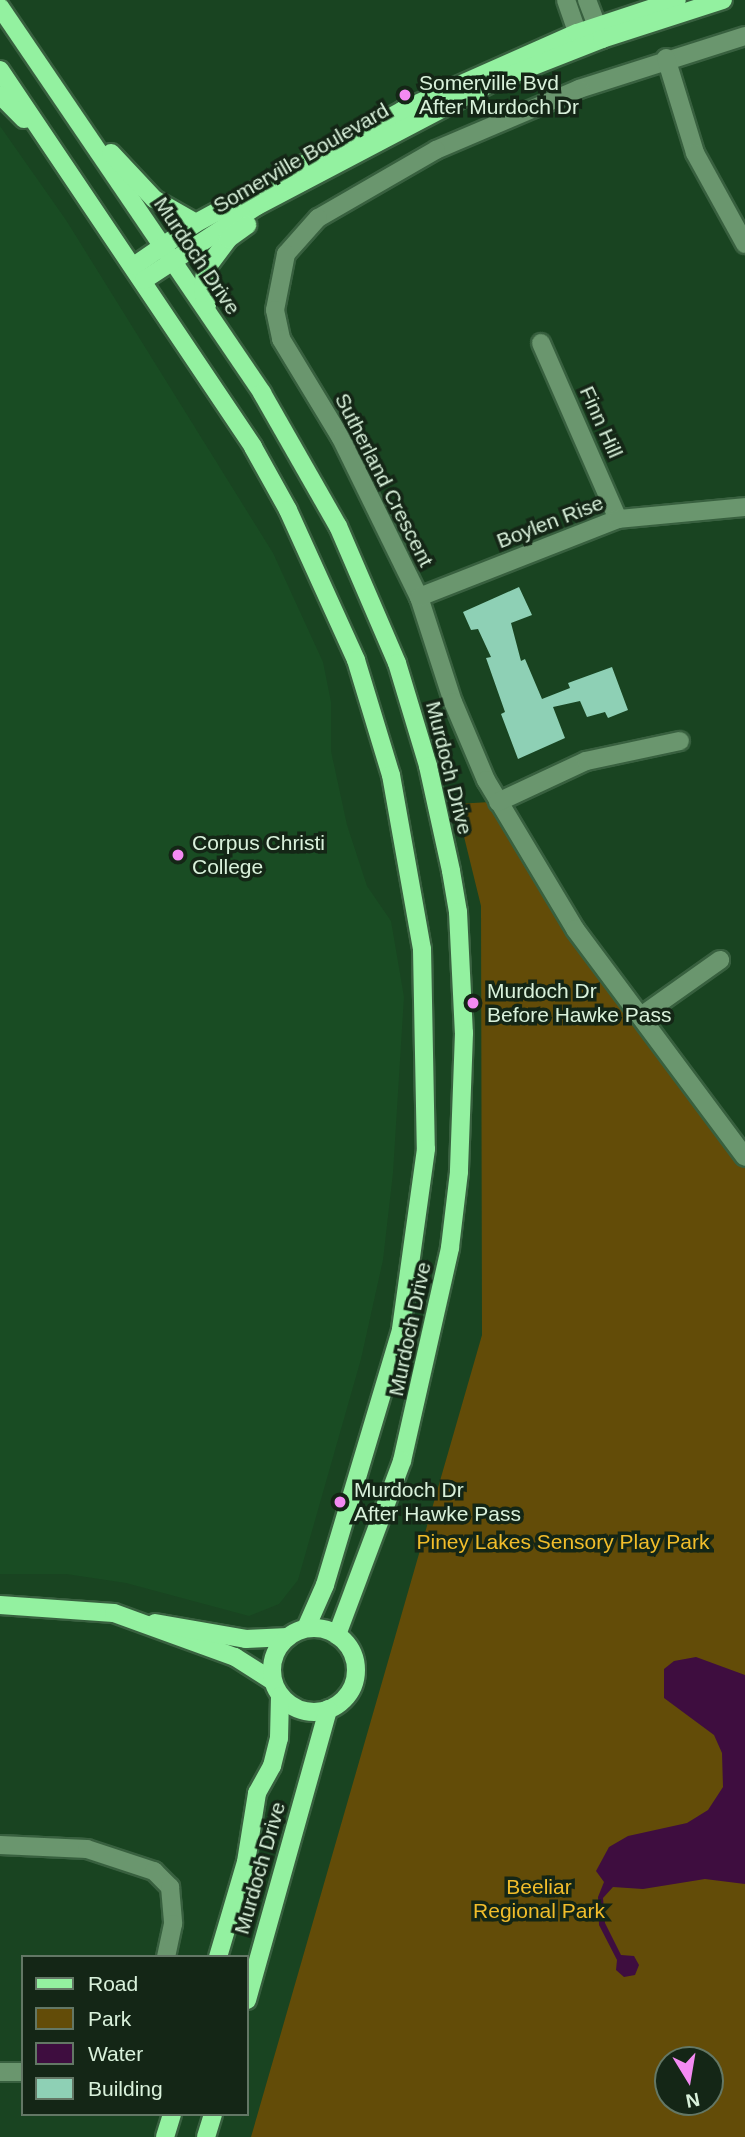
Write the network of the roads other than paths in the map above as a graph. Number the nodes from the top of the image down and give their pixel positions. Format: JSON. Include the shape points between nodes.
{"nodes":[{"id":1,"x":566,"y":0,"type":"edge"},
{"id":2,"x":587,"y":0,"type":"edge"},
{"id":3,"x":677,"y":0,"type":"edge"},
{"id":4,"x":723,"y":0,"type":"edge"},
{"id":5,"x":1,"y":10,"type":"edge"},
{"id":6,"x":599,"y":32,"type":"junction"},
{"id":7,"x":745,"y":36,"type":"edge"},
{"id":8,"x":580,"y":40,"type":"junction"},
{"id":9,"x":666,"y":58,"type":"junction"},
{"id":10,"x":0,"y":69,"type":"edge"},
{"id":11,"x":43,"y":71,"type":"junction"},
{"id":12,"x":0,"y":95,"type":"edge"},
{"id":13,"x":49,"y":144,"type":"junction"},
{"id":14,"x":299,"y":183,"type":"junction"},
{"id":15,"x":196,"y":223,"type":"junction"},
{"id":16,"x":745,"y":244,"type":"edge"},
{"id":17,"x":169,"y":253,"type":"junction"},
{"id":18,"x":139,"y":273,"type":"junction"},
{"id":19,"x":212,"y":319,"type":"junction"},
{"id":20,"x":541,"y":343,"type":"dead end"},
{"id":21,"x":745,"y":507,"type":"edge"},
{"id":22,"x":618,"y":519,"type":"junction"},
{"id":23,"x":419,"y":597,"type":"junction"},
{"id":24,"x":680,"y":741,"type":"dead end"},
{"id":25,"x":499,"y":802,"type":"junction"},
{"id":26,"x":720,"y":960,"type":"dead end"},
{"id":27,"x":640,"y":1016,"type":"junction"},
{"id":28,"x":745,"y":1157,"type":"edge"},
{"id":29,"x":0,"y":1605,"type":"edge"},
{"id":30,"x":144,"y":1622,"type":"junction"},
{"id":31,"x":306,"y":1629,"type":"junction"},
{"id":32,"x":337,"y":1635,"type":"junction"},
{"id":33,"x":288,"y":1637,"type":"junction"},
{"id":34,"x":277,"y":1688,"type":"junction"},
{"id":35,"x":328,"y":1709,"type":"junction"},
{"id":36,"x":0,"y":1845,"type":"edge"},
{"id":37,"x":166,"y":1955,"type":"edge"},
{"id":38,"x":219,"y":1955,"type":"edge"},
{"id":39,"x":251,"y":1970,"type":"edge"},
{"id":40,"x":248,"y":1992,"type":"edge"},
{"id":41,"x":0,"y":2072,"type":"edge"},
{"id":42,"x":21,"y":2072,"type":"edge"},
{"id":43,"x":171,"y":2116,"type":"edge"},
{"id":44,"x":212,"y":2116,"type":"edge"},
{"id":45,"x":165,"y":2137,"type":"edge"},
{"id":46,"x":206,"y":2137,"type":"edge"}],
"edges":[{"from":1,"to":8,"type":"street"},
{"from":2,"to":6,"type":"street"},
{"from":3,"to":6,"type":"main road","name":"Somerville Boulevard"},
{"from":4,"to":6,"type":"main road","name":"Somerville Boulevard"},
{"from":5,"to":11,"type":"main road","name":"Murdoch Drive"},
{"from":6,"to":8,"type":"main road","name":"Somerville Boulevard"},
{"from":7,"to":9,"type":"street","name":"Sutherland Crescent"},
{"from":8,"to":14,"type":"main road","name":"Somerville Boulevard"},
{"from":8,"to":15,"type":"main road","name":"Somerville Boulevard","via":[[403,110]]},
{"from":9,"to":16,"type":"street","via":[[695,153]]},
{"from":9,"to":23,"type":"street","name":"Sutherland Crescent","via":[[579,89],[436,150],[318,218],[286,254],[275,310],[281,339],[341,438]]},
{"from":10,"to":13,"type":"main road","name":"Murdoch Drive"},
{"from":11,"to":15,"type":"main road","via":[[153,199]]},
{"from":11,"to":17,"type":"main road","name":"Murdoch Drive"},
{"from":12,"to":13,"type":"main road"},
{"from":13,"to":18,"type":"main road","name":"Murdoch Drive"},
{"from":14,"to":17,"type":"main road","name":"Somerville Boulevard"},
{"from":14,"to":19,"type":"main road","via":[[228,239],[209,264],[203,293]]},
{"from":15,"to":17,"type":"main road","name":"Somerville Boulevard"},
{"from":17,"to":18,"type":"main road","name":"Somerville Boulevard"},
{"from":17,"to":19,"type":"main road","name":"Murdoch Drive"},
{"from":18,"to":31,"type":"main road","name":"Murdoch Drive","via":[[253,447],[288,510],[356,660],[391,775],[422,949],[427,1116],[417,1238],[401,1330],[325,1585]]},
{"from":19,"to":32,"type":"main road","name":"Murdoch Drive","via":[[299,455],[377,609],[428,766],[458,912],[464,1054],[460,1172],[450,1248],[402,1461]]},
{"from":20,"to":22,"type":"street","name":"Finn Hill"},
{"from":21,"to":22,"type":"street","name":"Boylen Rise"},
{"from":22,"to":23,"type":"street","name":"Boylen Rise"},
{"from":23,"to":25,"type":"street","name":"Sutherland Crescent","via":[[458,714]]},
{"from":24,"to":25,"type":"street","via":[[586,761]]},
{"from":25,"to":27,"type":"street","name":"Sutherland Crescent","via":[[575,929]]},
{"from":26,"to":27,"type":"street"},
{"from":27,"to":28,"type":"street","name":"Sutherland Crescent"},
{"from":29,"to":30,"type":"main road","via":[[67,1607]]},
{"from":30,"to":33,"type":"main road","via":[[246,1639]]},
{"from":30,"to":34,"type":"main road","via":[[235,1657]]},
{"from":31,"to":32,"type":"main road"},
{"from":31,"to":33,"type":"main road"},
{"from":32,"to":35,"type":"main road","via":[[352,1652],[355,1675],[346,1696]]},
{"from":33,"to":34,"type":"main road","via":[[274,1657]]},
{"from":34,"to":35,"type":"main road","via":[[307,1711]]},
{"from":34,"to":38,"type":"main road","name":"Murdoch Drive","via":[[279,1738],[272,1766],[257,1793],[246,1862]]},
{"from":35,"to":39,"type":"main road","name":"Murdoch Drive"},
{"from":36,"to":37,"type":"street","via":[[87,1849],[154,1871],[170,1887],[173,1924]]},
{"from":39,"to":40,"type":"main road","name":"Murdoch Drive"},
{"from":41,"to":42,"type":"street"},
{"from":43,"to":45,"type":"main road"},
{"from":44,"to":46,"type":"main road"}]}
